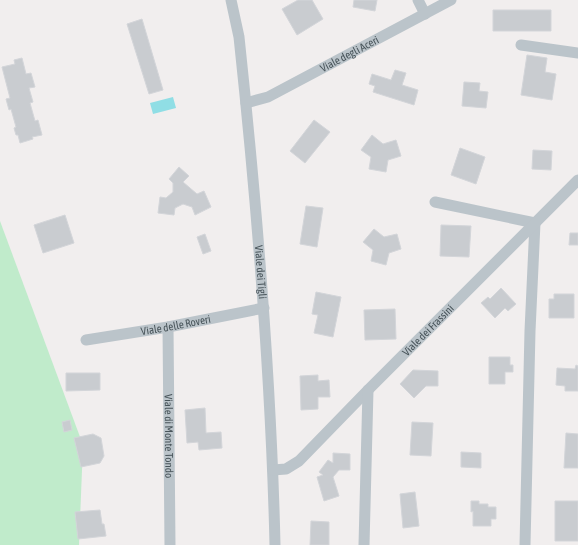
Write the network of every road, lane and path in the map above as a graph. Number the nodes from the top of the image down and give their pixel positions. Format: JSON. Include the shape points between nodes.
{"nodes":[{"id":1,"x":230,"y":0,"type":"edge"},
{"id":2,"x":418,"y":0,"type":"edge"},
{"id":3,"x":451,"y":0,"type":"edge"},
{"id":4,"x":425,"y":14,"type":"junction"},
{"id":5,"x":521,"y":45,"type":"dead end"},
{"id":6,"x":578,"y":53,"type":"edge"},
{"id":7,"x":246,"y":103,"type":"junction"},
{"id":8,"x":578,"y":180,"type":"edge"},
{"id":9,"x":435,"y":202,"type":"dead end"},
{"id":10,"x":535,"y":223,"type":"junction"},
{"id":11,"x":264,"y":308,"type":"junction"},
{"id":12,"x":168,"y":327,"type":"junction"},
{"id":13,"x":86,"y":340,"type":"dead end"},
{"id":14,"x":368,"y":390,"type":"junction"},
{"id":15,"x":273,"y":470,"type":"junction"},
{"id":16,"x":170,"y":545,"type":"edge"},
{"id":17,"x":275,"y":545,"type":"edge"},
{"id":18,"x":364,"y":545,"type":"edge"},
{"id":19,"x":525,"y":545,"type":"edge"}],
"edges":[{"from":1,"to":7,"type":"street","name":"Viale dei Tigli","via":[[239,37]]},
{"from":2,"to":4,"type":"street"},
{"from":3,"to":4,"type":"street","name":"Viale degli Aceri"},
{"from":4,"to":7,"type":"street","name":"Viale degli Aceri","via":[[268,97]]},
{"from":5,"to":6,"type":"street"},
{"from":7,"to":11,"type":"street","name":"Viale dei Tigli"},
{"from":8,"to":10,"type":"street","name":"Viale dei Frassini"},
{"from":9,"to":10,"type":"street"},
{"from":10,"to":14,"type":"street","name":"Viale dei Frassini"},
{"from":10,"to":19,"type":"street"},
{"from":11,"to":12,"type":"street","name":"Viale delle Roveri"},
{"from":11,"to":15,"type":"street","name":"Viale dei Tigli"},
{"from":12,"to":13,"type":"street","name":"Viale delle Roveri"},
{"from":12,"to":16,"type":"street","name":"Viale di Monte Tondo"},
{"from":14,"to":15,"type":"street","name":"Viale dei Frassini","via":[[296,464],[286,469]]},
{"from":14,"to":18,"type":"street"},
{"from":15,"to":17,"type":"street","name":"Viale dei Tigli"}]}
